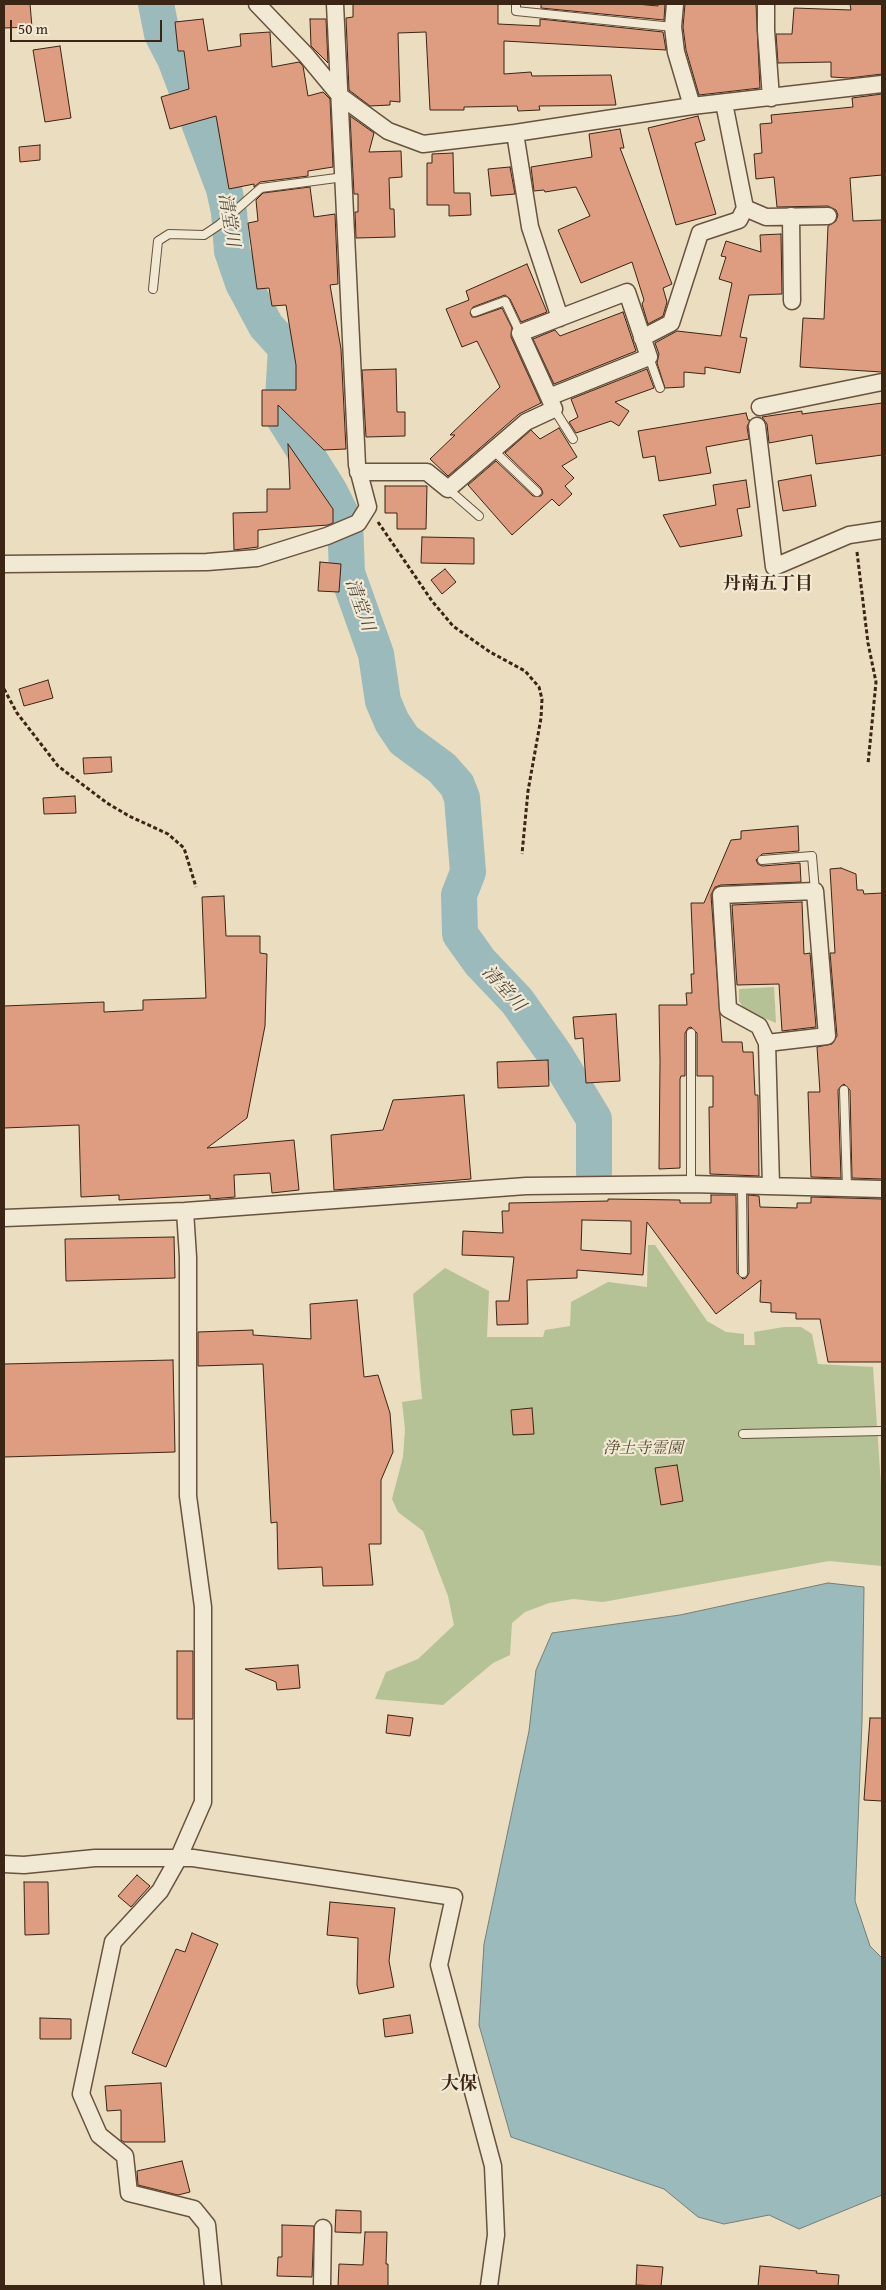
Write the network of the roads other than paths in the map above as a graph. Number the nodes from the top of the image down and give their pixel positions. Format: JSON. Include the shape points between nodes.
{"nodes":[{"id":1,"x":257,"y":4,"type":"edge"},
{"id":2,"x":335,"y":4,"type":"edge"},
{"id":3,"x":516,"y":4,"type":"edge"},
{"id":4,"x":675,"y":4,"type":"edge"},
{"id":5,"x":766,"y":4,"type":"edge"},
{"id":6,"x":673,"y":27,"type":"junction"},
{"id":7,"x":882,"y":84,"type":"edge"},
{"id":8,"x":340,"y":96,"type":"junction"},
{"id":9,"x":771,"y":98,"type":"junction"},
{"id":10,"x":724,"y":104,"type":"junction"},
{"id":11,"x":692,"y":106,"type":"junction"},
{"id":12,"x":515,"y":134,"type":"junction"},
{"id":13,"x":344,"y":177,"type":"junction"},
{"id":14,"x":745,"y":208,"type":"junction"},
{"id":15,"x":791,"y":216,"type":"junction"},
{"id":16,"x":828,"y":216,"type":"dead end"},
{"id":17,"x":153,"y":289,"type":"dead end"},
{"id":18,"x":792,"y":301,"type":"dead end"},
{"id":19,"x":475,"y":312,"type":"dead end"},
{"id":20,"x":560,"y":318,"type":"junction"},
{"id":21,"x":520,"y":333,"type":"junction"},
{"id":22,"x":642,"y":338,"type":"junction"},
{"id":23,"x":649,"y":357,"type":"junction"},
{"id":24,"x":882,"y":382,"type":"edge"},
{"id":25,"x":660,"y":388,"type":"dead end"},
{"id":26,"x":552,"y":403,"type":"junction"},
{"id":27,"x":760,"y":406,"type":"dead end"},
{"id":28,"x":757,"y":426,"type":"dead end"},
{"id":29,"x":573,"y":439,"type":"dead end"},
{"id":30,"x":493,"y":450,"type":"junction"},
{"id":31,"x":358,"y":472,"type":"junction"},
{"id":32,"x":448,"y":489,"type":"junction"},
{"id":33,"x":537,"y":492,"type":"dead end"},
{"id":34,"x":479,"y":516,"type":"dead end"},
{"id":35,"x":882,"y":530,"type":"edge"},
{"id":36,"x":4,"y":564,"type":"edge"},
{"id":37,"x":762,"y":860,"type":"dead end"},
{"id":38,"x":815,"y":891,"type":"junction"},
{"id":39,"x":691,"y":1034,"type":"dead end"},
{"id":40,"x":767,"y":1043,"type":"junction"},
{"id":41,"x":844,"y":1090,"type":"dead end"},
{"id":42,"x":691,"y":1184,"type":"junction"},
{"id":43,"x":742,"y":1184,"type":"junction"},
{"id":44,"x":771,"y":1185,"type":"junction"},
{"id":45,"x":847,"y":1188,"type":"junction"},
{"id":46,"x":882,"y":1189,"type":"edge"},
{"id":47,"x":185,"y":1212,"type":"junction"},
{"id":48,"x":4,"y":1218,"type":"edge"},
{"id":49,"x":744,"y":1273,"type":"dead end"},
{"id":50,"x":882,"y":1431,"type":"edge"},
{"id":51,"x":744,"y":1434,"type":"dead end"},
{"id":52,"x":178,"y":1859,"type":"junction"},
{"id":53,"x":4,"y":1864,"type":"edge"},
{"id":54,"x":323,"y":2228,"type":"dead end"},
{"id":55,"x":213,"y":2286,"type":"edge"},
{"id":56,"x":322,"y":2286,"type":"edge"},
{"id":57,"x":489,"y":2286,"type":"edge"}],
"edges":[{"from":1,"to":8,"type":"street"},
{"from":2,"to":8,"type":"street"},
{"from":3,"to":6,"type":"lane","via":[[516,12]]},
{"from":4,"to":6,"type":"street"},
{"from":5,"to":9,"type":"street"},
{"from":6,"to":11,"type":"street","via":[[676,52]]},
{"from":7,"to":9,"type":"street"},
{"from":8,"to":12,"type":"street","via":[[388,131],[423,144]]},
{"from":8,"to":13,"type":"street"},
{"from":9,"to":10,"type":"street"},
{"from":10,"to":11,"type":"street"},
{"from":10,"to":14,"type":"street"},
{"from":11,"to":12,"type":"street"},
{"from":12,"to":20,"type":"street","via":[[530,226]]},
{"from":13,"to":17,"type":"lane","via":[[261,188],[204,235],[169,234],[158,241]]},
{"from":13,"to":31,"type":"street"},
{"from":14,"to":15,"type":"street","via":[[766,217]]},
{"from":14,"to":22,"type":"street","via":[[739,220],[700,233],[672,323]]},
{"from":15,"to":16,"type":"street"},
{"from":15,"to":18,"type":"street"},
{"from":19,"to":21,"type":"lane","via":[[505,301]]},
{"from":20,"to":21,"type":"street"},
{"from":20,"to":22,"type":"street","via":[[627,292]]},
{"from":21,"to":26,"type":"street"},
{"from":22,"to":23,"type":"street"},
{"from":23,"to":25,"type":"lane"},
{"from":23,"to":26,"type":"street"},
{"from":24,"to":27,"type":"street"},
{"from":26,"to":29,"type":"lane"},
{"from":26,"to":30,"type":"street"},
{"from":28,"to":35,"type":"street","via":[[774,567],[849,535]]},
{"from":30,"to":32,"type":"street"},
{"from":30,"to":33,"type":"lane"},
{"from":31,"to":32,"type":"street","via":[[428,472]]},
{"from":31,"to":36,"type":"street","via":[[368,507],[358,524],[256,558],[207,562]]},
{"from":32,"to":34,"type":"lane"},
{"from":37,"to":38,"type":"lane","via":[[812,856]]},
{"from":38,"to":40,"type":"street","via":[[827,1036]]},
{"from":38,"to":40,"type":"street","via":[[721,895],[728,1009],[759,1026]]},
{"from":39,"to":42,"type":"lane"},
{"from":40,"to":44,"type":"street"},
{"from":41,"to":45,"type":"lane"},
{"from":42,"to":43,"type":"street"},
{"from":42,"to":47,"type":"street","via":[[526,1186]]},
{"from":43,"to":44,"type":"street"},
{"from":43,"to":49,"type":"lane"},
{"from":44,"to":45,"type":"street"},
{"from":45,"to":46,"type":"street"},
{"from":47,"to":48,"type":"street"},
{"from":47,"to":52,"type":"street","via":[[188,1257],[188,1496],[203,1607],[203,1802]]},
{"from":50,"to":51,"type":"lane"},
{"from":52,"to":53,"type":"street","via":[[95,1858]]},
{"from":52,"to":55,"type":"street","via":[[160,1891],[113,1942],[81,2094],[99,2135],[125,2156],[129,2193],[194,2208],[207,2225]]},
{"from":52,"to":57,"type":"street","via":[[193,1858],[454,1897],[439,1966],[493,2166],[496,2235]]},
{"from":54,"to":56,"type":"street"}]}
